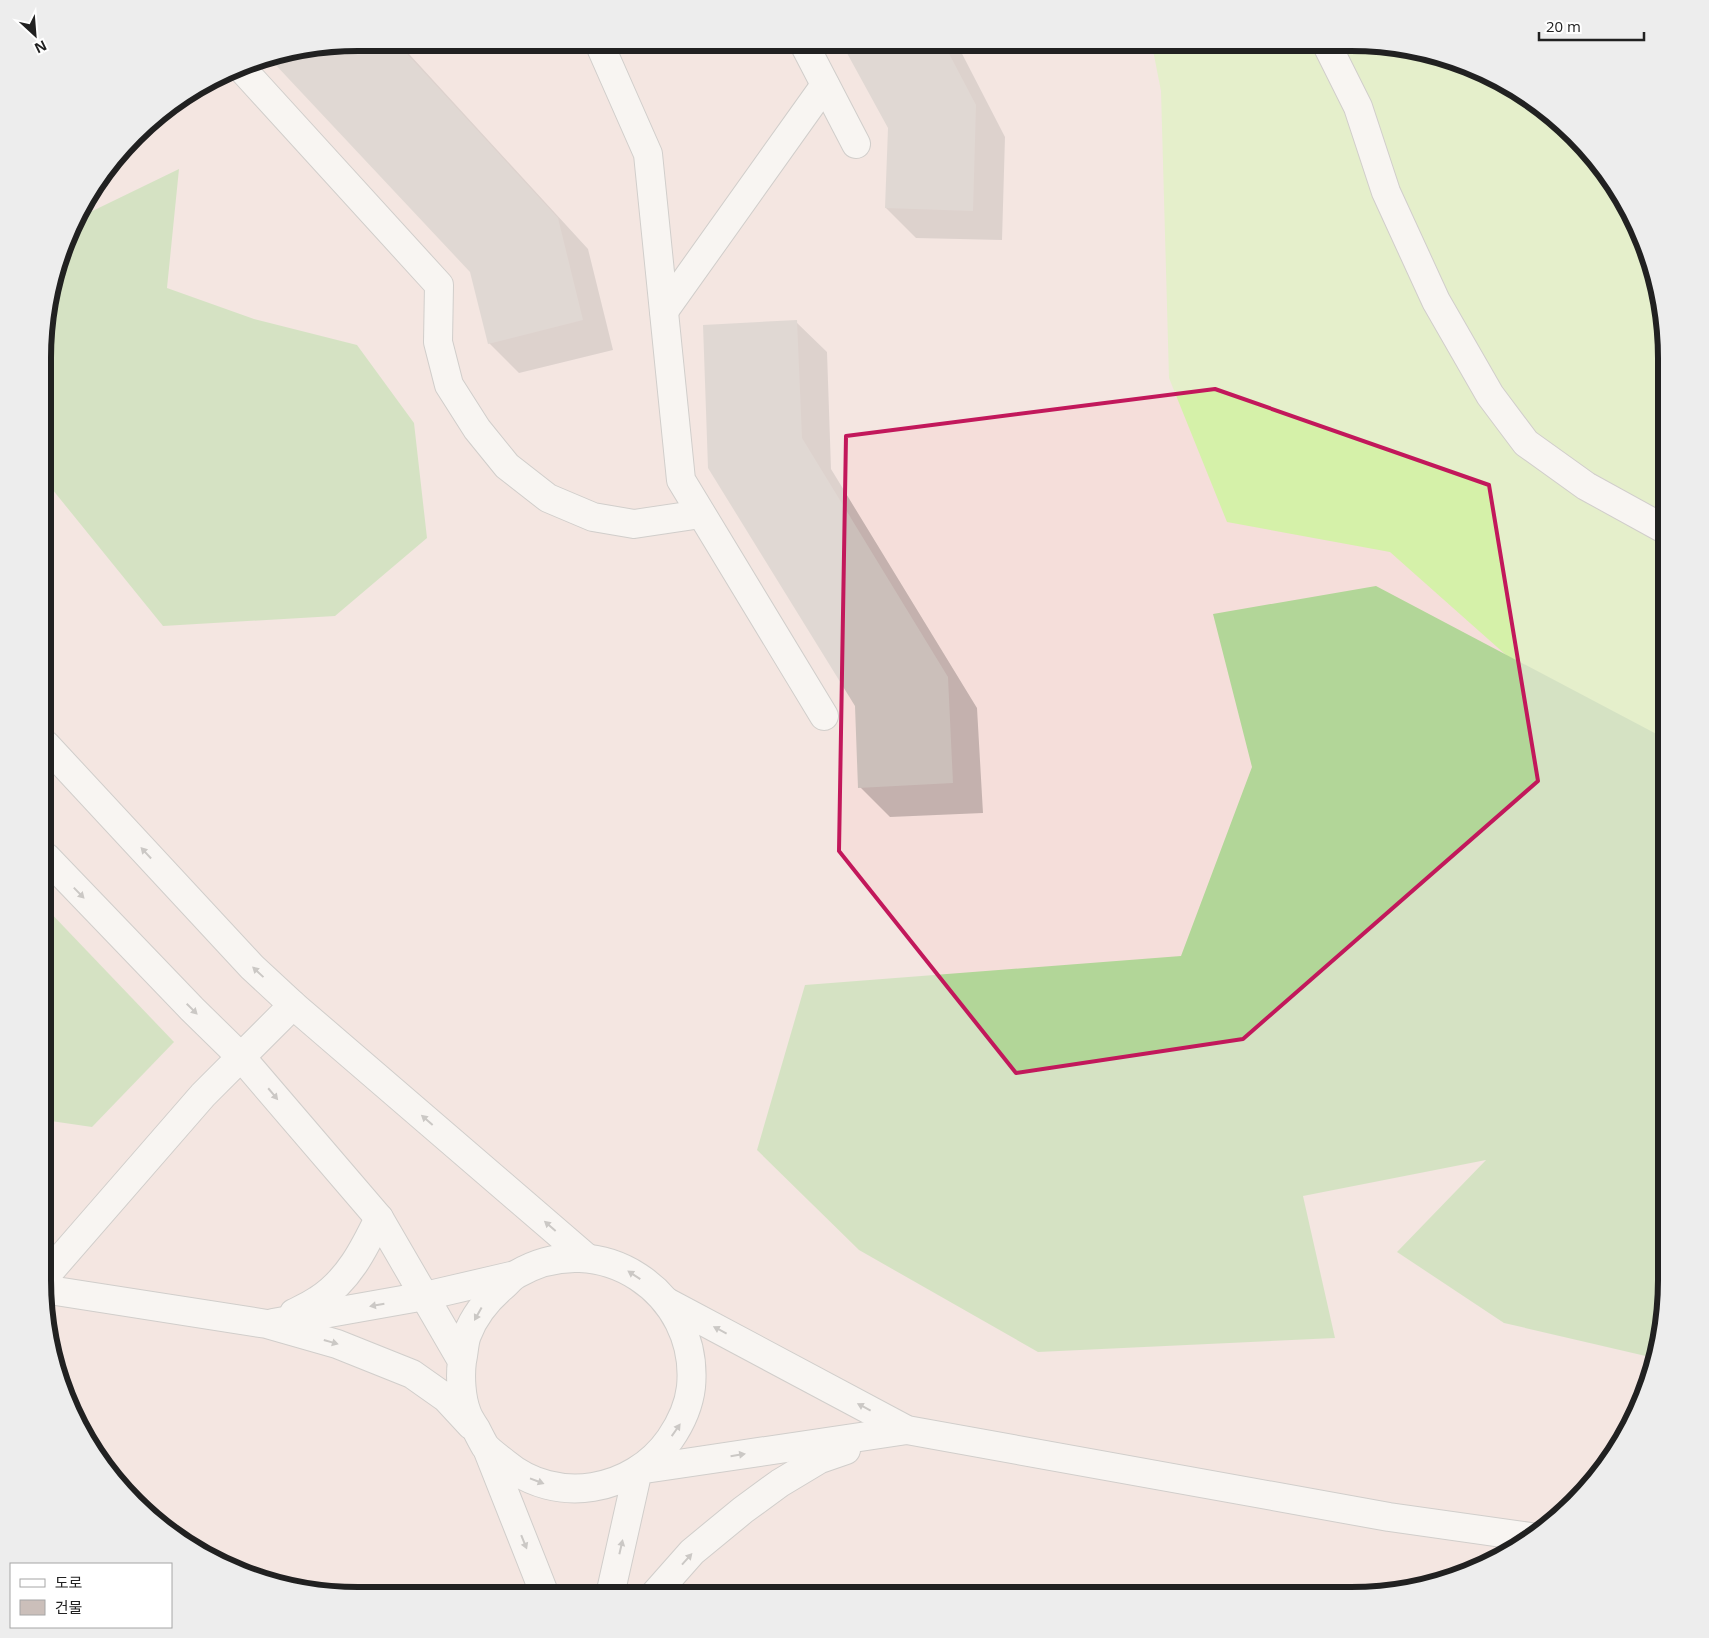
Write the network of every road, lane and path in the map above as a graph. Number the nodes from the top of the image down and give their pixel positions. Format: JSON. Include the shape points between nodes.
{"nodes":[{"id":1,"x":603,"y":51,"type":"edge"},
{"id":2,"x":807,"y":51,"type":"edge"},
{"id":3,"x":1330,"y":51,"type":"edge"},
{"id":4,"x":246,"y":73,"type":"edge"},
{"id":5,"x":824,"y":86,"type":"junction"},
{"id":6,"x":856,"y":144,"type":"dead end"},
{"id":7,"x":664,"y":311,"type":"junction"},
{"id":8,"x":701,"y":514,"type":"junction"},
{"id":9,"x":1658,"y":526,"type":"edge"},
{"id":10,"x":824,"y":716,"type":"dead end"},
{"id":11,"x":51,"y":750,"type":"edge"},
{"id":12,"x":51,"y":863,"type":"edge"},
{"id":13,"x":294,"y":1005,"type":"junction"},
{"id":14,"x":241,"y":1057,"type":"junction"},
{"id":15,"x":379,"y":1218,"type":"junction"},
{"id":16,"x":587,"y":1258,"type":"junction"},
{"id":17,"x":51,"y":1269,"type":"edge"},
{"id":18,"x":516,"y":1275,"type":"junction"},
{"id":19,"x":52,"y":1290,"type":"edge"},
{"id":20,"x":425,"y":1296,"type":"junction"},
{"id":21,"x":665,"y":1301,"type":"junction"},
{"id":22,"x":267,"y":1324,"type":"junction"},
{"id":23,"x":462,"y":1361,"type":"junction"},
{"id":24,"x":907,"y":1430,"type":"junction"},
{"id":25,"x":481,"y":1438,"type":"junction"},
{"id":26,"x":638,"y":1470,"type":"junction"},
{"id":27,"x":1520,"y":1535,"type":"edge"},
{"id":28,"x":542,"y":1587,"type":"edge"},
{"id":29,"x":612,"y":1587,"type":"edge"},
{"id":30,"x":661,"y":1587,"type":"edge"}],
"edges":[{"from":1,"to":7,"type":"lane","via":[[648,154]]},
{"from":2,"to":5,"type":"lane"},
{"from":3,"to":9,"type":"lane","via":[[1358,107],[1386,192],[1436,300],[1490,394],[1526,443],[1586,486]]},
{"from":4,"to":8,"type":"lane","via":[[439,285],[438,342],[448,385],[507,466],[548,498],[593,517],[634,524]]},
{"from":5,"to":6,"type":"lane"},
{"from":5,"to":7,"type":"lane"},
{"from":7,"to":8,"type":"lane","via":[[681,480]]},
{"from":8,"to":10,"type":"lane"},
{"from":13,"to":11,"type":"lane","one_way":true,"via":[[252,967]]},
{"from":12,"to":14,"type":"lane","one_way":true},
{"from":13,"to":14,"type":"lane"},
{"from":16,"to":13,"type":"lane","one_way":true},
{"from":14,"to":15,"type":"lane","one_way":true},
{"from":14,"to":17,"type":"lane","via":[[202,1095]]},
{"from":15,"to":20,"type":"lane"},
{"from":15,"to":22,"type":"lane","via":[[361,1254],[339,1284],[319,1300]]},
{"from":16,"to":18,"type":"lane","via":[[550,1260]]},
{"from":21,"to":16,"type":"lane","one_way":true,"via":[[654,1288],[623,1268]]},
{"from":18,"to":20,"type":"lane"},
{"from":18,"to":23,"type":"lane","one_way":true,"via":[[486,1300],[467,1335]]},
{"from":19,"to":22,"type":"lane"},
{"from":20,"to":22,"type":"lane","one_way":true},
{"from":20,"to":23,"type":"lane"},
{"from":24,"to":21,"type":"lane","one_way":true},
{"from":26,"to":21,"type":"lane","one_way":true,"via":[[660,1453],[681,1423],[691,1387],[690,1351],[677,1316]]},
{"from":22,"to":25,"type":"lane","one_way":true,"via":[[337,1344],[412,1374],[446,1398]]},
{"from":23,"to":25,"type":"lane","via":[[460,1374],[467,1413]]},
{"from":26,"to":24,"type":"lane","one_way":true},
{"from":24,"to":27,"type":"lane","via":[[1389,1516]]},
{"from":30,"to":24,"type":"lane","one_way":true,"via":[[692,1552],[780,1483],[820,1459]]},
{"from":25,"to":26,"type":"lane","one_way":true,"via":[[517,1473],[554,1487],[593,1488],[631,1476]]},
{"from":25,"to":28,"type":"lane","one_way":true},
{"from":29,"to":26,"type":"lane","one_way":true}]}
